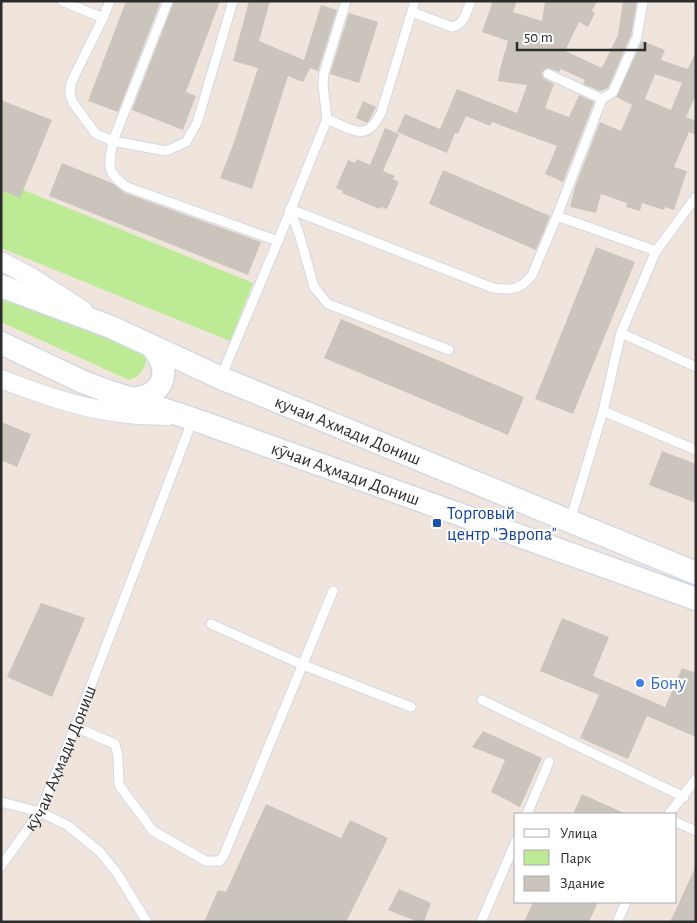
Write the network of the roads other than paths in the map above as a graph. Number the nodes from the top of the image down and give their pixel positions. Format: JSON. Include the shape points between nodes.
{"nodes":[{"id":1,"x":62,"y":1,"type":"edge"},
{"id":2,"x":110,"y":1,"type":"edge"},
{"id":3,"x":168,"y":1,"type":"edge"},
{"id":4,"x":233,"y":1,"type":"edge"},
{"id":5,"x":346,"y":1,"type":"edge"},
{"id":6,"x":415,"y":1,"type":"edge"},
{"id":7,"x":471,"y":1,"type":"edge"},
{"id":8,"x":643,"y":1,"type":"edge"},
{"id":9,"x":412,"y":12,"type":"junction"},
{"id":10,"x":103,"y":18,"type":"junction"},
{"id":11,"x":548,"y":74,"type":"dead end"},
{"id":12,"x":602,"y":99,"type":"junction"},
{"id":13,"x":327,"y":119,"type":"junction"},
{"id":14,"x":113,"y":141,"type":"junction"},
{"id":15,"x":696,"y":197,"type":"edge"},
{"id":16,"x":290,"y":209,"type":"junction"},
{"id":17,"x":557,"y":216,"type":"junction"},
{"id":18,"x":278,"y":241,"type":"junction"},
{"id":19,"x":656,"y":251,"type":"junction"},
{"id":20,"x":1,"y":261,"type":"edge"},
{"id":21,"x":1,"y":286,"type":"edge"},
{"id":22,"x":111,"y":327,"type":"junction"},
{"id":23,"x":621,"y":334,"type":"junction"},
{"id":24,"x":1,"y":343,"type":"edge"},
{"id":25,"x":152,"y":347,"type":"junction"},
{"id":26,"x":450,"y":350,"type":"dead end"},
{"id":27,"x":696,"y":367,"type":"edge"},
{"id":28,"x":221,"y":378,"type":"junction"},
{"id":29,"x":1,"y":379,"type":"edge"},
{"id":30,"x":131,"y":399,"type":"junction"},
{"id":31,"x":603,"y":411,"type":"junction"},
{"id":32,"x":188,"y":417,"type":"junction"},
{"id":33,"x":696,"y":450,"type":"edge"},
{"id":34,"x":570,"y":521,"type":"junction"},
{"id":35,"x":696,"y":573,"type":"edge"},
{"id":36,"x":333,"y":591,"type":"dead end"},
{"id":37,"x":696,"y":600,"type":"edge"},
{"id":38,"x":211,"y":624,"type":"dead end"},
{"id":39,"x":303,"y":665,"type":"junction"},
{"id":40,"x":482,"y":700,"type":"dead end"},
{"id":41,"x":411,"y":707,"type":"dead end"},
{"id":42,"x":76,"y":727,"type":"junction"},
{"id":43,"x":549,"y":762,"type":"dead end"},
{"id":44,"x":696,"y":779,"type":"edge"},
{"id":45,"x":684,"y":797,"type":"junction"},
{"id":46,"x":1,"y":802,"type":"edge"},
{"id":47,"x":40,"y":812,"type":"junction"},
{"id":48,"x":527,"y":813,"type":"edge"},
{"id":49,"x":670,"y":813,"type":"edge"},
{"id":50,"x":677,"y":822,"type":"edge"},
{"id":51,"x":696,"y":830,"type":"edge"},
{"id":52,"x":514,"y":845,"type":"edge"},
{"id":53,"x":1,"y":866,"type":"edge"},
{"id":54,"x":626,"y":903,"type":"edge"},
{"id":55,"x":147,"y":922,"type":"edge"},
{"id":56,"x":481,"y":922,"type":"edge"},
{"id":57,"x":617,"y":922,"type":"edge"}],
"edges":[{"from":1,"to":10,"type":"lane"},
{"from":2,"to":10,"type":"lane"},
{"from":3,"to":14,"type":"lane"},
{"from":4,"to":14,"type":"lane","via":[[197,124],[186,142],[166,151]]},
{"from":5,"to":13,"type":"lane","via":[[324,73]]},
{"from":6,"to":9,"type":"lane"},
{"from":7,"to":9,"type":"lane","via":[[463,22],[458,26],[452,27]]},
{"from":8,"to":12,"type":"lane","via":[[638,37],[613,92]]},
{"from":9,"to":13,"type":"lane","via":[[376,124],[361,133]]},
{"from":10,"to":14,"type":"lane","via":[[71,84],[70,94],[96,134]]},
{"from":11,"to":12,"type":"lane"},
{"from":12,"to":17,"type":"lane"},
{"from":13,"to":16,"type":"lane"},
{"from":14,"to":18,"type":"lane","via":[[109,168],[115,179],[126,187]]},
{"from":15,"to":19,"type":"lane"},
{"from":16,"to":17,"type":"lane","via":[[494,288],[510,290],[520,287],[532,275]]},
{"from":16,"to":18,"type":"lane"},
{"from":16,"to":26,"type":"lane","via":[[314,288],[328,304]]},
{"from":17,"to":19,"type":"lane"},
{"from":18,"to":28,"type":"lane"},
{"from":19,"to":23,"type":"lane"},
{"from":20,"to":22,"type":"street"},
{"from":21,"to":22,"type":"street","name":"кучаи Ахмади Дониш"},
{"from":22,"to":25,"type":"street","name":"кучаи Ахмади Дониш"},
{"from":23,"to":27,"type":"lane"},
{"from":23,"to":31,"type":"lane"},
{"from":24,"to":30,"type":"street","name":"кӯчаи Аҳмади Дониш","via":[[80,381]]},
{"from":25,"to":28,"type":"street","name":"кучаи Ахмади Дониш"},
{"from":25,"to":30,"type":"street","via":[[164,369],[162,381],[155,392],[144,398]]},
{"from":28,"to":34,"type":"street","name":"кучаи Ахмади Дониш"},
{"from":29,"to":32,"type":"street","via":[[97,410]]},
{"from":30,"to":32,"type":"street","name":"кӯчаи Аҳмади Дониш"},
{"from":31,"to":33,"type":"lane"},
{"from":31,"to":34,"type":"lane"},
{"from":32,"to":37,"type":"street","name":"кӯчаи Аҳмади Дониш"},
{"from":32,"to":42,"type":"lane","name":"кӯчаи Аҳмади Дониш"},
{"from":34,"to":35,"type":"street","name":"кучаи Ахмади Дониш"},
{"from":36,"to":39,"type":"lane"},
{"from":38,"to":39,"type":"lane"},
{"from":39,"to":41,"type":"lane"},
{"from":39,"to":42,"type":"lane","via":[[220,861],[206,861],[153,831],[119,784],[115,744]]},
{"from":40,"to":45,"type":"lane"},
{"from":42,"to":47,"type":"lane","name":"кӯчаи Аҳмади Дониш"},
{"from":43,"to":48,"type":"lane"},
{"from":44,"to":45,"type":"lane"},
{"from":45,"to":49,"type":"lane"},
{"from":46,"to":47,"type":"lane"},
{"from":47,"to":53,"type":"lane","name":"кӯчаи Аҳмади Дониш"},
{"from":47,"to":55,"type":"lane","via":[[67,825],[100,852],[118,873]]},
{"from":50,"to":51,"type":"lane"},
{"from":52,"to":56,"type":"lane"},
{"from":54,"to":57,"type":"lane"}]}
